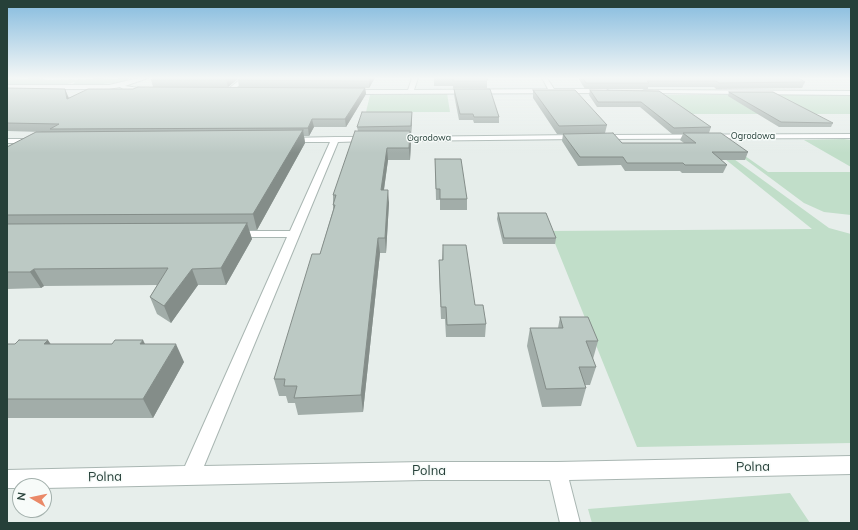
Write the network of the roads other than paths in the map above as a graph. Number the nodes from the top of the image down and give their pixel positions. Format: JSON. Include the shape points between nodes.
{"nodes":[{"id":1,"x":851,"y":136,"type":"edge"},
{"id":2,"x":335,"y":139,"type":"junction"},
{"id":3,"x":377,"y":139,"type":"edge"},
{"id":4,"x":388,"y":139,"type":"edge"},
{"id":5,"x":281,"y":140,"type":"edge"},
{"id":6,"x":7,"y":141,"type":"edge"},
{"id":7,"x":39,"y":141,"type":"edge"},
{"id":8,"x":224,"y":234,"type":"edge"},
{"id":9,"x":294,"y":234,"type":"junction"},
{"id":10,"x":851,"y":465,"type":"edge"},
{"id":11,"x":557,"y":471,"type":"junction"},
{"id":12,"x":192,"y":475,"type":"junction"},
{"id":13,"x":7,"y":479,"type":"edge"},
{"id":14,"x":570,"y":523,"type":"edge"}],
"edges":[{"from":1,"to":4,"type":"street","name":"Ogrodowa"},
{"from":2,"to":3,"type":"street"},
{"from":2,"to":5,"type":"street"},
{"from":2,"to":9,"type":"street"},
{"from":6,"to":7,"type":"street"},
{"from":8,"to":9,"type":"street"},
{"from":9,"to":12,"type":"street"},
{"from":10,"to":11,"type":"street","name":"Polna"},
{"from":11,"to":12,"type":"street","name":"Polna"},
{"from":11,"to":14,"type":"street"},
{"from":12,"to":13,"type":"street","name":"Polna"}]}
